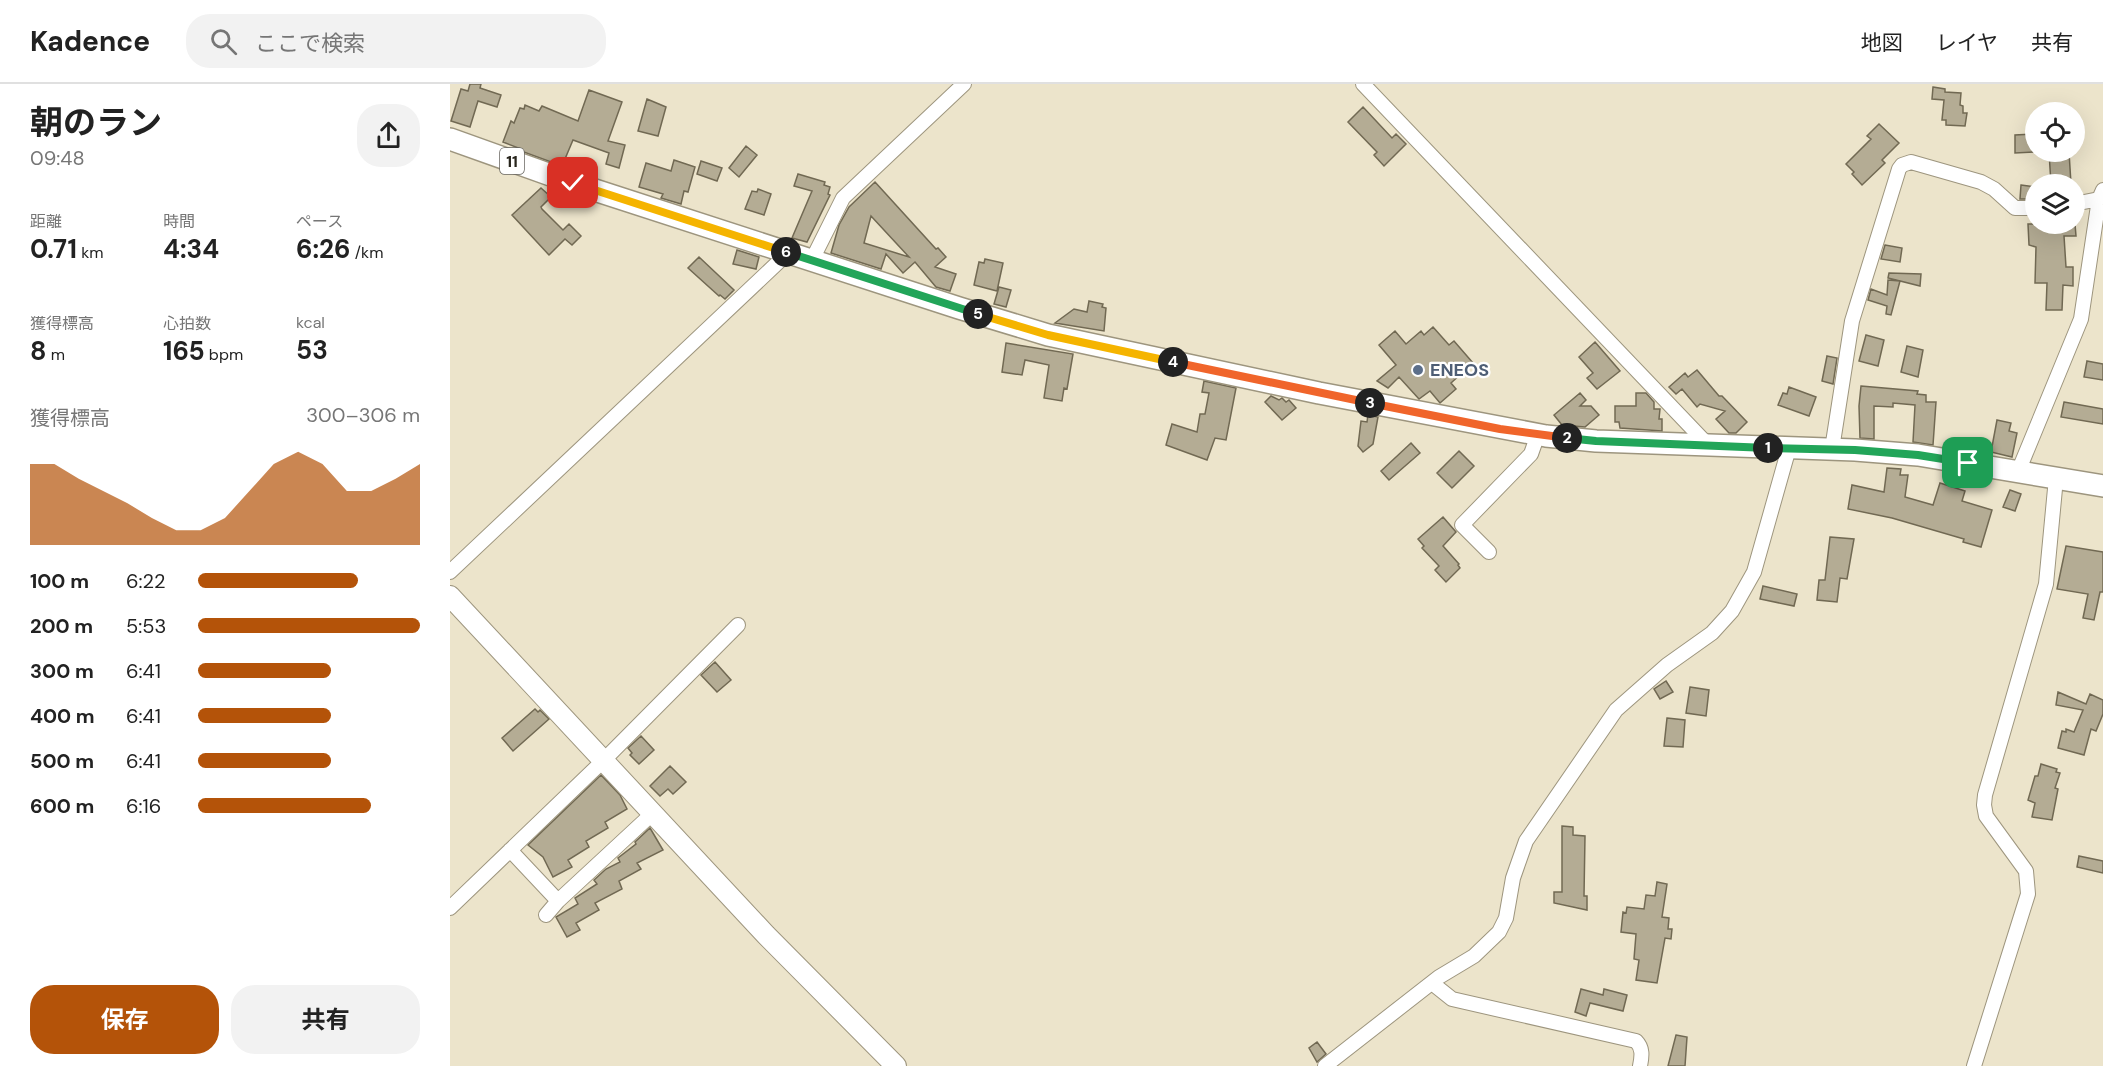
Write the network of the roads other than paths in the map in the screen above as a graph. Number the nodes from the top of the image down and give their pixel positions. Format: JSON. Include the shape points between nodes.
{"nodes":[{"id":1,"x":964,"y":84,"type":"edge"},
{"id":2,"x":1363,"y":84,"type":"edge"},
{"id":3,"x":450,"y":139,"type":"edge"},
{"id":4,"x":2101,"y":195,"type":"edge"},
{"id":5,"x":2085,"y":200,"type":"edge"},
{"id":6,"x":2025,"y":208,"type":"edge"},
{"id":7,"x":788,"y":253,"type":"junction"},
{"id":8,"x":812,"y":260,"type":"junction"},
{"id":9,"x":1539,"y":434,"type":"junction"},
{"id":10,"x":1709,"y":446,"type":"junction"},
{"id":11,"x":1789,"y":448,"type":"junction"},
{"id":12,"x":1832,"y":449,"type":"junction"},
{"id":13,"x":2018,"y":472,"type":"junction"},
{"id":14,"x":2056,"y":478,"type":"junction"},
{"id":15,"x":2103,"y":486,"type":"edge"},
{"id":16,"x":1489,"y":552,"type":"dead end"},
{"id":17,"x":450,"y":572,"type":"edge"},
{"id":18,"x":450,"y":596,"type":"edge"},
{"id":19,"x":738,"y":625,"type":"dead end"},
{"id":20,"x":604,"y":760,"type":"junction"},
{"id":21,"x":653,"y":813,"type":"junction"},
{"id":22,"x":510,"y":850,"type":"junction"},
{"id":23,"x":558,"y":901,"type":"junction"},
{"id":24,"x":450,"y":908,"type":"edge"},
{"id":25,"x":546,"y":915,"type":"dead end"},
{"id":26,"x":1432,"y":983,"type":"junction"},
{"id":27,"x":896,"y":1066,"type":"edge"},
{"id":28,"x":1325,"y":1066,"type":"edge"},
{"id":29,"x":1640,"y":1066,"type":"edge"},
{"id":30,"x":1974,"y":1066,"type":"edge"}],
"edges":[{"from":1,"to":8,"type":"street","via":[[843,198]]},
{"from":2,"to":10,"type":"street"},
{"from":3,"to":7,"type":"main road","number":"11"},
{"from":4,"to":5,"type":"street"},
{"from":4,"to":13,"type":"street","via":[[2081,319]]},
{"from":6,"to":12,"type":"street","via":[[2015,208],[1981,182],[1911,162],[1902,165],[1852,321]]},
{"from":7,"to":8,"type":"main road","number":"11"},
{"from":7,"to":17,"type":"street"},
{"from":8,"to":9,"type":"main road","number":"11","via":[[1048,335],[1318,393]]},
{"from":9,"to":10,"type":"main road","number":"11"},
{"from":9,"to":16,"type":"street","via":[[1531,454],[1462,525]]},
{"from":10,"to":11,"type":"main road","number":"11"},
{"from":11,"to":12,"type":"main road","number":"11"},
{"from":11,"to":26,"type":"street","via":[[1754,572],[1732,611],[1712,633],[1667,665],[1616,710],[1526,841],[1499,932],[1474,956]]},
{"from":12,"to":13,"type":"main road","number":"11","via":[[1918,455]]},
{"from":13,"to":14,"type":"main road","number":"11"},
{"from":14,"to":15,"type":"main road","number":"11"},
{"from":14,"to":30,"type":"street","via":[[2046,584],[1984,806],[1989,821],[2026,871],[2028,894]]},
{"from":18,"to":20,"type":"street"},
{"from":19,"to":20,"type":"street"},
{"from":20,"to":21,"type":"street"},
{"from":20,"to":22,"type":"street"},
{"from":21,"to":23,"type":"street"},
{"from":21,"to":27,"type":"street","via":[[766,935]]},
{"from":22,"to":23,"type":"street"},
{"from":22,"to":24,"type":"street"},
{"from":23,"to":25,"type":"street"},
{"from":26,"to":28,"type":"street"},
{"from":26,"to":29,"type":"street","via":[[1452,999],[1636,1041],[1642,1056]]}]}
